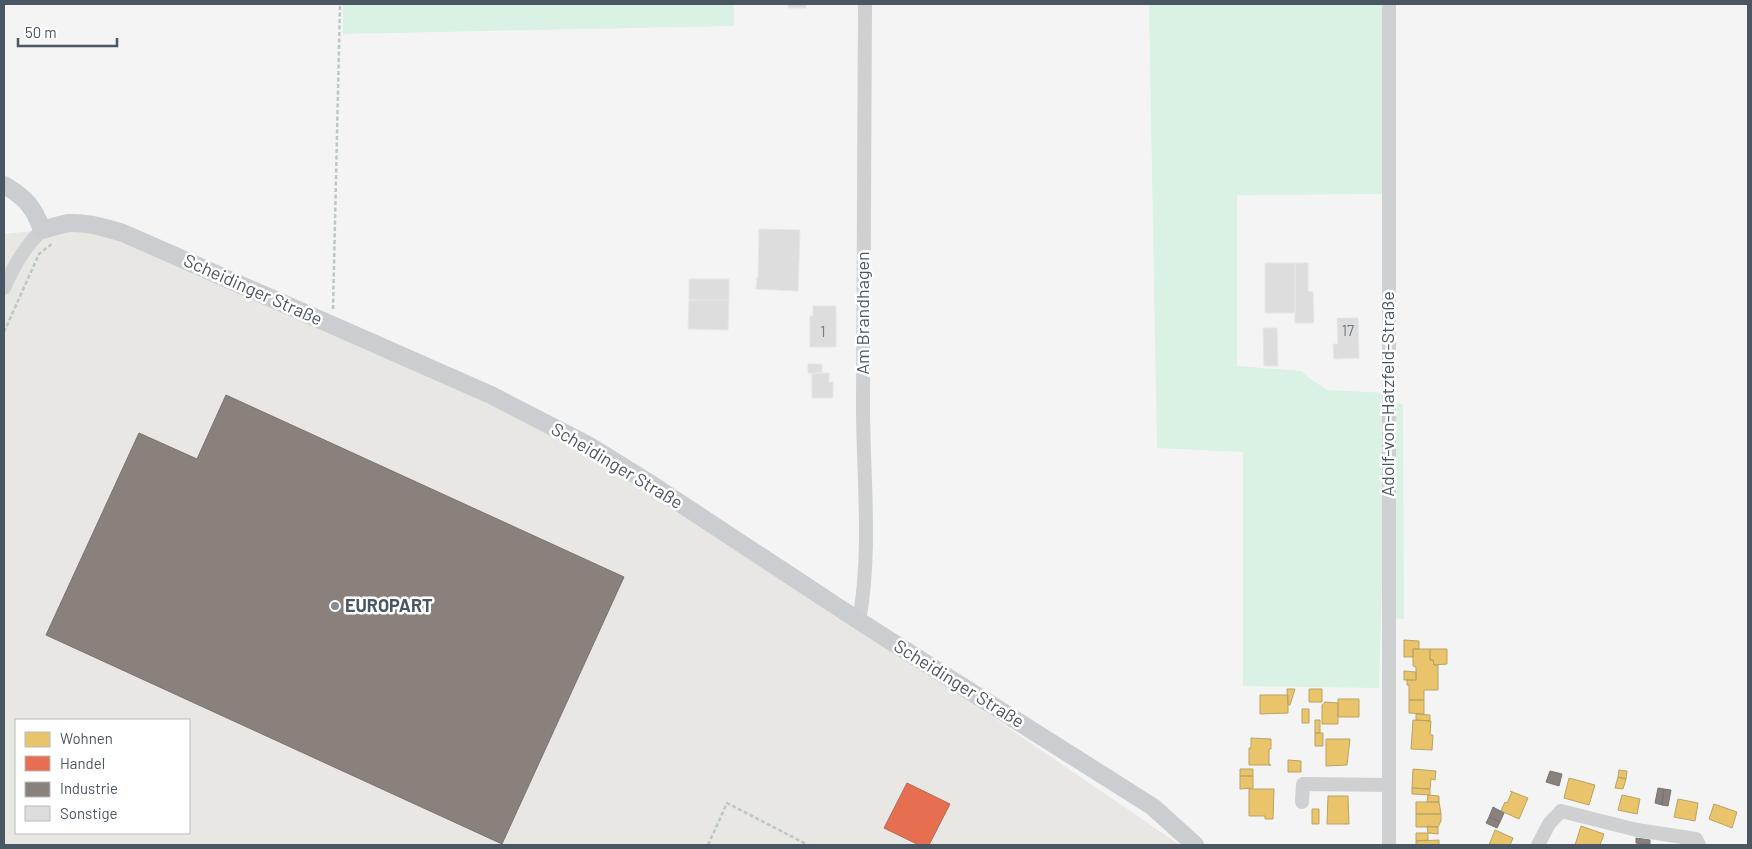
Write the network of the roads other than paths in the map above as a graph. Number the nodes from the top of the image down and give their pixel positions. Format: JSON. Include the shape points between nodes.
{"nodes":[{"id":1,"x":865,"y":4,"type":"edge"},
{"id":2,"x":1389,"y":4,"type":"edge"},
{"id":3,"x":4,"y":185,"type":"edge"},
{"id":4,"x":49,"y":235,"type":"junction"},
{"id":5,"x":4,"y":288,"type":"edge"},
{"id":6,"x":859,"y":621,"type":"junction"},
{"id":7,"x":1389,"y":785,"type":"junction"},
{"id":8,"x":1302,"y":802,"type":"dead end"},
{"id":9,"x":1195,"y":845,"type":"edge"},
{"id":10,"x":1389,"y":845,"type":"edge"},
{"id":11,"x":1538,"y":845,"type":"edge"},
{"id":12,"x":1699,"y":845,"type":"edge"}],
"edges":[{"from":1,"to":6,"type":"street","name":"Am Brandhagen","via":[[863,415],[866,510]]},
{"from":2,"to":7,"type":"street","name":"Adolf-von-Hatzfeld-Straße"},
{"from":3,"to":4,"type":"main road","via":[[28,202]]},
{"from":4,"to":5,"type":"street","via":[[32,240]]},
{"from":4,"to":6,"type":"main road","name":"Scheidinger Straße","via":[[68,223],[100,226],[123,233],[491,394],[588,445]]},
{"from":6,"to":9,"type":"main road","name":"Scheidinger Straße","via":[[1153,808]]},
{"from":7,"to":8,"type":"street","via":[[1303,784]]},
{"from":7,"to":10,"type":"street","name":"Adolf-von-Hatzfeld-Straße"},
{"from":11,"to":12,"type":"street","via":[[1549,824],[1561,812],[1638,830],[1696,839]]}]}
